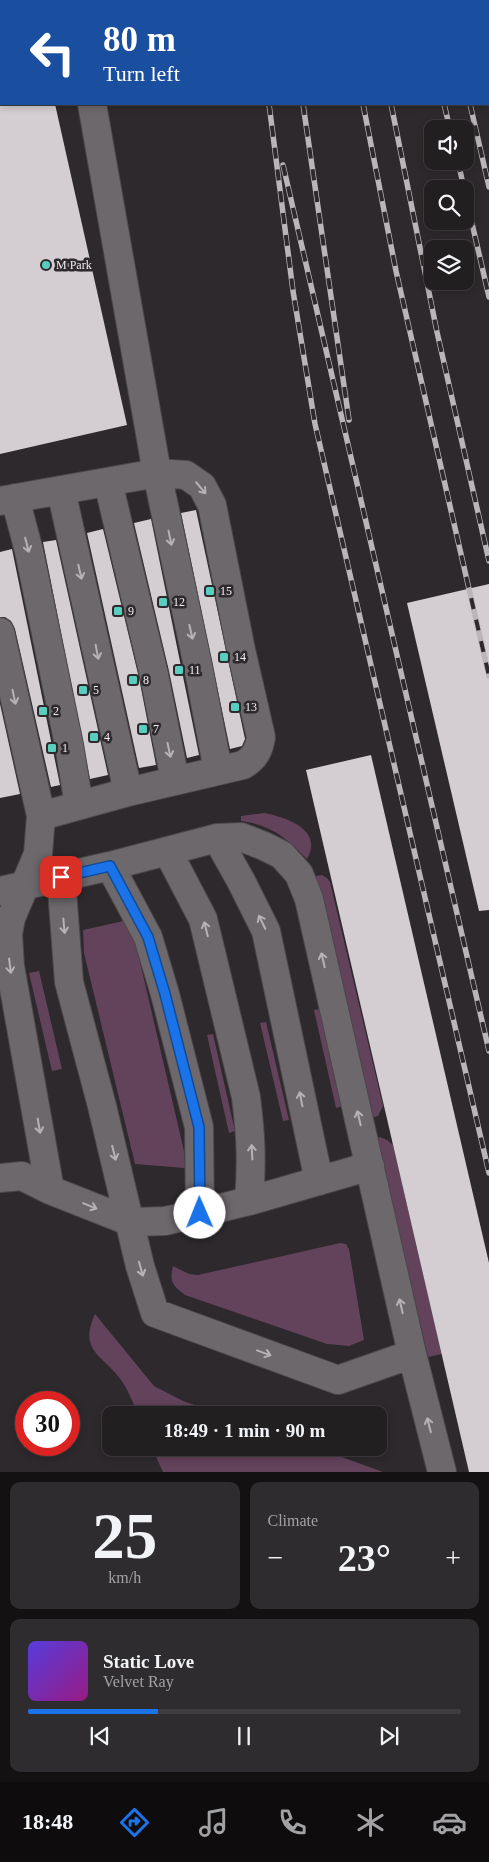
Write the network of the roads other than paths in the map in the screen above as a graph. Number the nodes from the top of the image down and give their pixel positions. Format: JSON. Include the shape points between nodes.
{"nodes":[{"id":1,"x":92,"y":105,"type":"edge"},
{"id":2,"x":157,"y":473,"type":"junction"},
{"id":3,"x":108,"y":482,"type":"junction"},
{"id":4,"x":61,"y":490,"type":"junction"},
{"id":5,"x":8,"y":499,"type":"edge"},
{"id":6,"x":0,"y":632,"type":"edge"},
{"id":7,"x":218,"y":770,"type":"junction"},
{"id":8,"x":175,"y":780,"type":"junction"},
{"id":9,"x":128,"y":792,"type":"junction"},
{"id":10,"x":80,"y":805,"type":"junction"},
{"id":11,"x":41,"y":816,"type":"junction"},
{"id":12,"x":217,"y":838,"type":"junction"},
{"id":13,"x":168,"y":852,"type":"junction"},
{"id":14,"x":110,"y":866,"type":"junction"},
{"id":15,"x":61,"y":877,"type":"junction"},
{"id":16,"x":12,"y":888,"type":"edge"},
{"id":17,"x":370,"y":1166,"type":"junction"},
{"id":18,"x":0,"y":1178,"type":"edge"},
{"id":19,"x":319,"y":1181,"type":"junction"},
{"id":20,"x":50,"y":1190,"type":"junction"},
{"id":21,"x":249,"y":1201,"type":"junction"},
{"id":22,"x":200,"y":1213,"type":"junction"},
{"id":23,"x":131,"y":1222,"type":"junction"},
{"id":24,"x":412,"y":1354,"type":"junction"},
{"id":25,"x":442,"y":1472,"type":"edge"}],
"edges":[{"from":1,"to":2,"type":"street"},
{"from":2,"to":3,"type":"street"},
{"from":2,"to":7,"type":"street","one_way":true},
{"from":2,"to":7,"type":"street","one_way":true,"via":[[186,475],[202,486],[212,505],[261,736],[260,748],[252,760]]},
{"from":3,"to":4,"type":"street"},
{"from":3,"to":8,"type":"street","one_way":true,"via":[[154,675]]},
{"from":4,"to":5,"type":"street"},
{"from":4,"to":9,"type":"street","one_way":true},
{"from":5,"to":10,"type":"street","one_way":true,"via":[[28,551]]},
{"from":6,"to":11,"type":"street","one_way":true},
{"from":7,"to":8,"type":"street"},
{"from":8,"to":9,"type":"street"},
{"from":9,"to":10,"type":"street"},
{"from":10,"to":11,"type":"street"},
{"from":11,"to":16,"type":"street","via":[[38,854]]},
{"from":12,"to":13,"type":"street"},
{"from":17,"to":12,"type":"street","one_way":true,"via":[[309,898],[299,874],[282,855],[264,846],[241,837]]},
{"from":19,"to":12,"type":"street","one_way":true,"via":[[266,931]]},
{"from":13,"to":14,"type":"street"},
{"from":21,"to":13,"type":"street","one_way":true,"via":[[252,1159],[246,1097],[203,919]]},
{"from":14,"to":15,"type":"street"},
{"from":14,"to":22,"type":"street","via":[[148,937],[165,994],[199,1127]]},
{"from":15,"to":16,"type":"street"},
{"from":15,"to":23,"type":"street","one_way":true,"via":[[69,982]]},
{"from":16,"to":20,"type":"street","one_way":true,"via":[[8,934],[10,966]]},
{"from":17,"to":19,"type":"street"},
{"from":24,"to":17,"type":"street","one_way":true},
{"from":18,"to":20,"type":"street","via":[[22,1176]]},
{"from":19,"to":21,"type":"street"},
{"from":20,"to":23,"type":"street","one_way":true},
{"from":21,"to":22,"type":"street"},
{"from":22,"to":23,"type":"street","via":[[164,1221]]},
{"from":23,"to":24,"type":"street","one_way":true,"via":[[140,1266],[155,1313],[338,1380]]},
{"from":25,"to":24,"type":"street","one_way":true}]}
